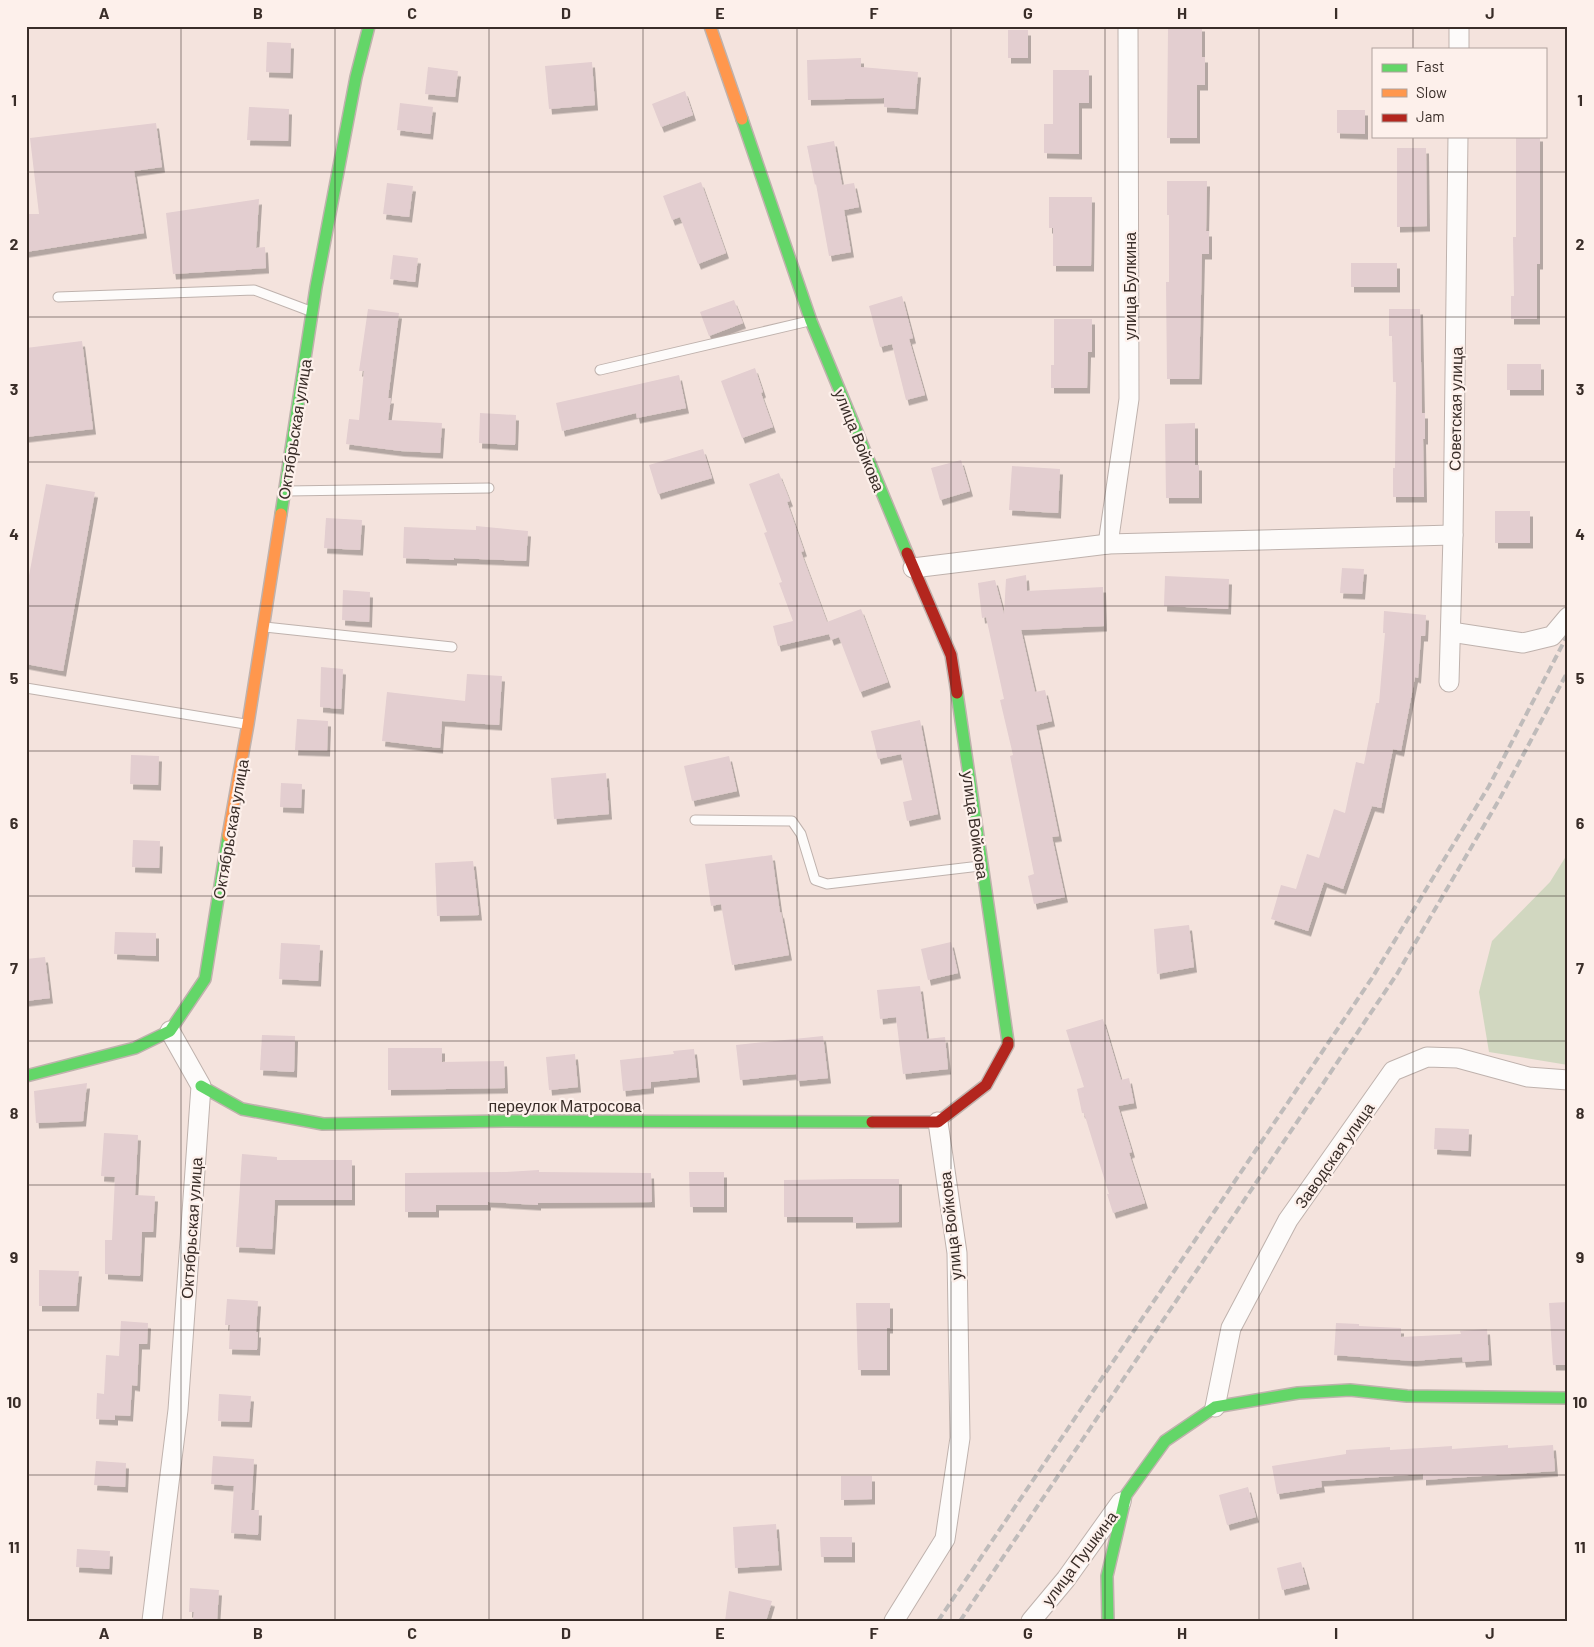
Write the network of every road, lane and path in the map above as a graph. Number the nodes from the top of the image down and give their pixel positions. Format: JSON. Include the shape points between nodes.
{"nodes":[{"id":1,"x":369,"y":26,"type":"edge"},
{"id":2,"x":710,"y":26,"type":"edge"},
{"id":3,"x":1128,"y":26,"type":"edge"},
{"id":4,"x":1459,"y":26,"type":"edge"},
{"id":5,"x":1459,"y":48,"type":"edge"},
{"id":6,"x":1458,"y":138,"type":"edge"},
{"id":7,"x":58,"y":298,"type":"dead end"},
{"id":8,"x":312,"y":312,"type":"junction"},
{"id":9,"x":811,"y":321,"type":"junction"},
{"id":10,"x":600,"y":370,"type":"dead end"},
{"id":11,"x":489,"y":488,"type":"dead end"},
{"id":12,"x":284,"y":492,"type":"junction"},
{"id":13,"x":1453,"y":535,"type":"junction"},
{"id":14,"x":1108,"y":544,"type":"junction"},
{"id":15,"x":913,"y":568,"type":"junction"},
{"id":16,"x":1568,"y":617,"type":"edge"},
{"id":17,"x":263,"y":627,"type":"junction"},
{"id":18,"x":1450,"y":632,"type":"junction"},
{"id":19,"x":452,"y":647,"type":"dead end"},
{"id":20,"x":1449,"y":682,"type":"dead end"},
{"id":21,"x":26,"y":688,"type":"edge"},
{"id":22,"x":248,"y":724,"type":"junction"},
{"id":23,"x":695,"y":820,"type":"dead end"},
{"id":24,"x":982,"y":866,"type":"junction"},
{"id":25,"x":170,"y":1031,"type":"junction"},
{"id":26,"x":26,"y":1076,"type":"edge"},
{"id":27,"x":1568,"y":1080,"type":"edge"},
{"id":28,"x":201,"y":1086,"type":"junction"},
{"id":29,"x":938,"y":1122,"type":"junction"},
{"id":30,"x":1568,"y":1398,"type":"edge"},
{"id":31,"x":1215,"y":1407,"type":"junction"},
{"id":32,"x":1126,"y":1495,"type":"junction"},
{"id":33,"x":152,"y":1621,"type":"edge"},
{"id":34,"x":894,"y":1621,"type":"edge"},
{"id":35,"x":1031,"y":1621,"type":"edge"},
{"id":36,"x":1108,"y":1621,"type":"edge"}],
"edges":[{"from":1,"to":8,"type":"street","name":"Октябрьская улица","via":[[356,77]]},
{"from":2,"to":9,"type":"street","name":"улица Войкова"},
{"from":3,"to":14,"type":"street","name":"улица Булкина","via":[[1129,399]]},
{"from":4,"to":5,"type":"street"},
{"from":6,"to":13,"type":"street","name":"Советская улица"},
{"from":7,"to":8,"type":"lane","via":[[254,290]]},
{"from":8,"to":12,"type":"street","name":"Октябрьская улица"},
{"from":9,"to":10,"type":"lane"},
{"from":9,"to":15,"type":"street","name":"улица Войкова"},
{"from":11,"to":12,"type":"lane"},
{"from":12,"to":17,"type":"street","name":"Октябрьская улица"},
{"from":13,"to":14,"type":"street"},
{"from":13,"to":18,"type":"street","name":"Советская улица"},
{"from":14,"to":15,"type":"street"},
{"from":15,"to":24,"type":"street","name":"улица Войкова","via":[[951,655]]},
{"from":16,"to":18,"type":"street","via":[[1552,636],[1523,643]]},
{"from":17,"to":19,"type":"lane"},
{"from":17,"to":22,"type":"street","name":"Октябрьская улица"},
{"from":18,"to":20,"type":"street","name":"Советская улица"},
{"from":21,"to":22,"type":"lane"},
{"from":22,"to":25,"type":"street","name":"Октябрьская улица","via":[[205,979]]},
{"from":23,"to":24,"type":"lane","via":[[792,822],[801,834],[815,880],[827,884]]},
{"from":24,"to":29,"type":"street","name":"улица Войкова","via":[[1008,1045],[986,1085]]},
{"from":25,"to":26,"type":"street","via":[[135,1048]]},
{"from":25,"to":28,"type":"street"},
{"from":27,"to":31,"type":"street","name":"Заводская улица","via":[[1528,1077],[1458,1058],[1427,1058],[1393,1071],[1288,1220],[1231,1328]]},
{"from":28,"to":29,"type":"street","name":"переулок Матросова","via":[[242,1109],[323,1124]]},
{"from":28,"to":33,"type":"street","name":"Октябрьская улица","via":[[178,1410]]},
{"from":29,"to":34,"type":"street","name":"улица Войкова","via":[[957,1254],[960,1438],[945,1539]]},
{"from":30,"to":31,"type":"street","via":[[1407,1396],[1350,1390],[1298,1393]]},
{"from":31,"to":32,"type":"street","via":[[1165,1441]]},
{"from":32,"to":35,"type":"street","name":"улица Пушкина","via":[[1066,1579]]},
{"from":32,"to":36,"type":"street","via":[[1107,1576]]}]}
